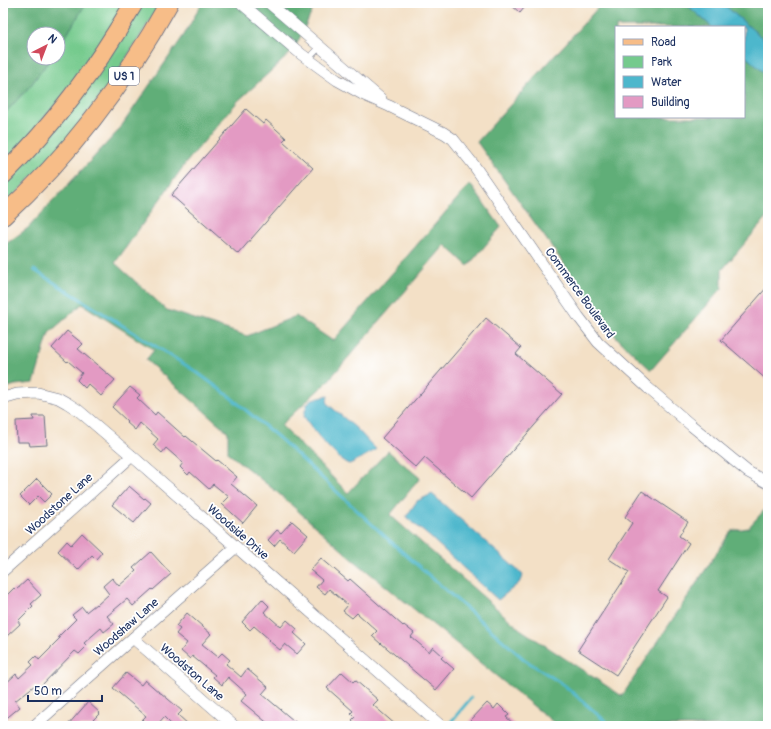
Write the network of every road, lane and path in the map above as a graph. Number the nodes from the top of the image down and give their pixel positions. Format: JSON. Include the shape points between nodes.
{"nodes":[{"id":1,"x":134,"y":3,"type":"edge"},
{"id":2,"x":169,"y":3,"type":"edge"},
{"id":3,"x":241,"y":3,"type":"edge"},
{"id":4,"x":268,"y":3,"type":"edge"},
{"id":5,"x":320,"y":47,"type":"junction"},
{"id":6,"x":308,"y":59,"type":"junction"},
{"id":7,"x":389,"y":106,"type":"junction"},
{"id":8,"x":3,"y":175,"type":"edge"},
{"id":9,"x":3,"y":216,"type":"edge"},
{"id":10,"x":3,"y":398,"type":"edge"},
{"id":11,"x":132,"y":456,"type":"junction"},
{"id":12,"x":768,"y":483,"type":"edge"},
{"id":13,"x":236,"y":547,"type":"junction"},
{"id":14,"x":3,"y":572,"type":"edge"},
{"id":15,"x":133,"y":638,"type":"junction"},
{"id":16,"x":34,"y":726,"type":"edge"},
{"id":17,"x":234,"y":726,"type":"edge"},
{"id":18,"x":441,"y":726,"type":"edge"}],
"edges":[{"from":1,"to":8,"type":"main road","number":"US 1","via":[[67,102]]},
{"from":2,"to":9,"type":"main road","number":"US 1","via":[[140,53],[103,105],[53,166]]},
{"from":3,"to":6,"type":"street"},
{"from":4,"to":5,"type":"street"},
{"from":5,"to":6,"type":"lane"},
{"from":5,"to":7,"type":"street"},
{"from":6,"to":7,"type":"street","via":[[345,85]]},
{"from":7,"to":12,"type":"street","name":"Commerce Boulevard","via":[[453,139],[598,342],[692,426],[748,472]]},
{"from":10,"to":11,"type":"street","name":"Woodside Drive","via":[[31,393],[62,400],[83,414]]},
{"from":11,"to":13,"type":"street","name":"Woodside Drive"},
{"from":11,"to":14,"type":"street","name":"Woodstone Lane"},
{"from":13,"to":15,"type":"street","name":"Woodshaw Lane"},
{"from":13,"to":18,"type":"street","name":"Woodside Drive"},
{"from":15,"to":16,"type":"street","name":"Woodshaw Lane"},
{"from":15,"to":17,"type":"street","name":"Woodston Lane"}]}
